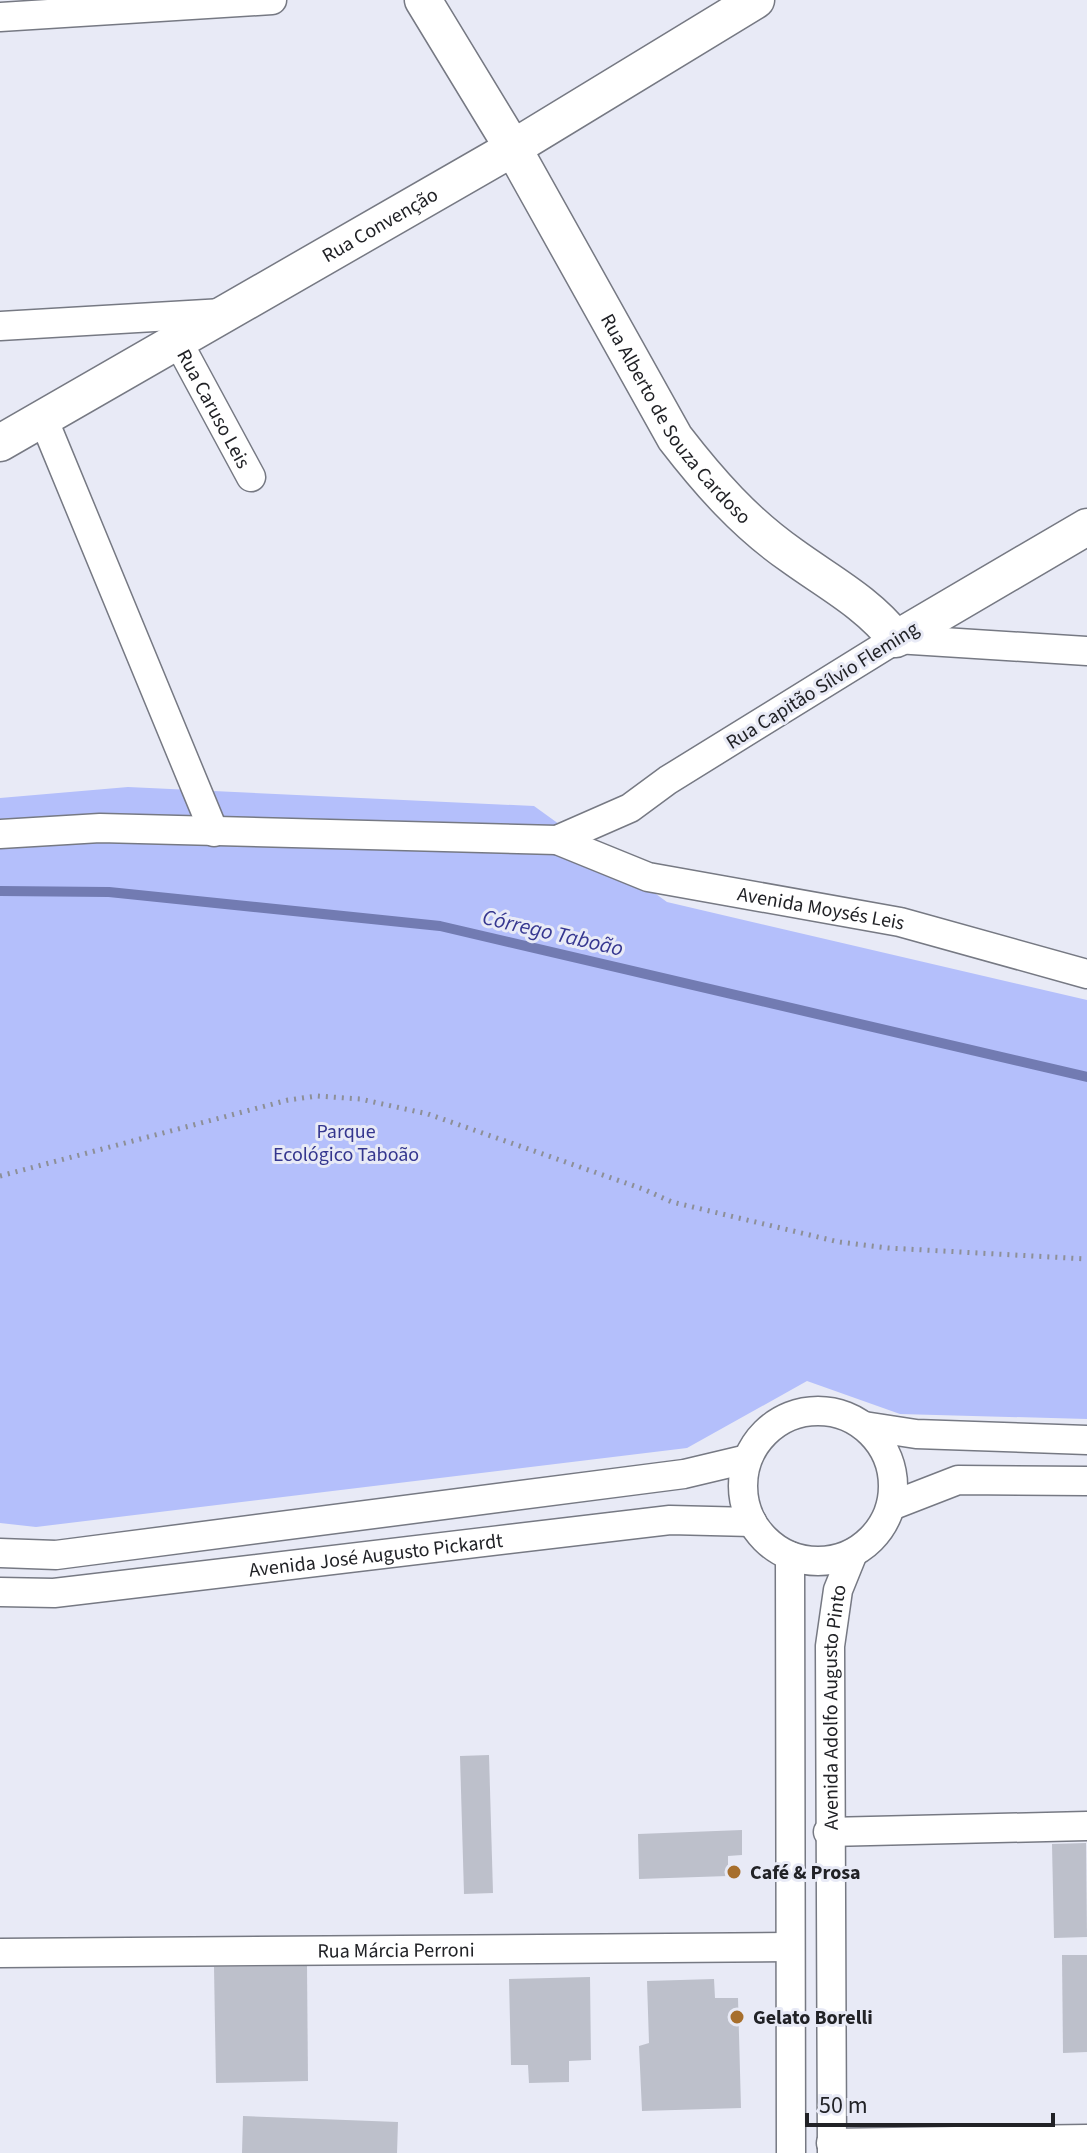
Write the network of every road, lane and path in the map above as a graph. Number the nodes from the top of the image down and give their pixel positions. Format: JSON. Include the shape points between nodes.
{"nodes":[{"id":1,"x":272,"y":0,"type":"edge"},
{"id":2,"x":423,"y":0,"type":"edge"},
{"id":3,"x":756,"y":0,"type":"edge"},
{"id":4,"x":0,"y":17,"type":"edge"},
{"id":5,"x":513,"y":148,"type":"junction"},
{"id":6,"x":224,"y":313,"type":"junction"},
{"id":7,"x":0,"y":326,"type":"edge"},
{"id":8,"x":177,"y":340,"type":"junction"},
{"id":9,"x":43,"y":418,"type":"junction"},
{"id":10,"x":0,"y":443,"type":"edge"},
{"id":11,"x":251,"y":477,"type":"dead end"},
{"id":12,"x":1087,"y":527,"type":"edge"},
{"id":13,"x":896,"y":639,"type":"junction"},
{"id":14,"x":1087,"y":651,"type":"edge"},
{"id":15,"x":214,"y":832,"type":"junction"},
{"id":16,"x":0,"y":834,"type":"edge"},
{"id":17,"x":557,"y":840,"type":"junction"},
{"id":18,"x":1087,"y":974,"type":"edge"},
{"id":19,"x":0,"y":1176,"type":"edge"},
{"id":20,"x":1087,"y":1259,"type":"edge"},
{"id":21,"x":864,"y":1426,"type":"junction"},
{"id":22,"x":1087,"y":1440,"type":"edge"},
{"id":23,"x":747,"y":1459,"type":"junction"},
{"id":24,"x":1087,"y":1481,"type":"edge"},
{"id":25,"x":891,"y":1506,"type":"junction"},
{"id":26,"x":752,"y":1522,"type":"junction"},
{"id":27,"x":0,"y":1553,"type":"edge"},
{"id":28,"x":853,"y":1553,"type":"junction"},
{"id":29,"x":790,"y":1556,"type":"junction"},
{"id":30,"x":0,"y":1592,"type":"edge"},
{"id":31,"x":1087,"y":1826,"type":"edge"},
{"id":32,"x":828,"y":1832,"type":"junction"},
{"id":33,"x":790,"y":1947,"type":"junction"},
{"id":34,"x":0,"y":1953,"type":"edge"},
{"id":35,"x":1087,"y":2139,"type":"edge"},
{"id":36,"x":832,"y":2148,"type":"edge"},
{"id":37,"x":791,"y":2153,"type":"edge"}],
"edges":[{"from":1,"to":4,"type":"street"},
{"from":2,"to":5,"type":"street","name":"Rua Alberto de Souza Cardoso"},
{"from":3,"to":5,"type":"street","name":"Rua Convenção"},
{"from":5,"to":6,"type":"street","name":"Rua Convenção"},
{"from":5,"to":13,"type":"street","name":"Rua Alberto de Souza Cardoso","via":[[675,438],[702,473],[759,531],[875,612]]},
{"from":6,"to":7,"type":"street"},
{"from":6,"to":8,"type":"street","name":"Rua Convenção"},
{"from":8,"to":9,"type":"street","name":"Rua Convenção"},
{"from":8,"to":11,"type":"street","name":"Rua Caruso Leis"},
{"from":9,"to":10,"type":"street","name":"Rua Convenção"},
{"from":9,"to":15,"type":"street"},
{"from":12,"to":13,"type":"street","name":"Rua Capitão Sílvio Fleming"},
{"from":13,"to":14,"type":"street"},
{"from":13,"to":17,"type":"street","name":"Rua Capitão Sílvio Fleming","via":[[630,808]]},
{"from":15,"to":16,"type":"street","via":[[100,828]]},
{"from":15,"to":17,"type":"street"},
{"from":17,"to":18,"type":"street","name":"Avenida Moysés Leis","via":[[648,877],[900,922]]},
{"from":19,"to":20,"type":"path","via":[[288,1100],[360,1099],[428,1114],[682,1205],[809,1235],[888,1248]]},
{"from":21,"to":22,"type":"street","via":[[916,1434]]},
{"from":21,"to":23,"type":"street","via":[[821,1410],[797,1413],[768,1431]]},
{"from":21,"to":25,"type":"street","via":[[889,1462]]},
{"from":23,"to":26,"type":"street","via":[[744,1502]]},
{"from":23,"to":27,"type":"street","name":"Avenida José Augusto Pickardt","via":[[669,1476],[56,1555]]},
{"from":24,"to":25,"type":"street","via":[[958,1480]]},
{"from":25,"to":28,"type":"street","via":[[877,1533]]},
{"from":26,"to":29,"type":"street","via":[[775,1548]]},
{"from":26,"to":30,"type":"street","name":"Avenida José Augusto Pickardt","via":[[670,1520],[54,1593]]},
{"from":28,"to":29,"type":"street","via":[[822,1562]]},
{"from":28,"to":32,"type":"street","name":"Avenida Adolfo Augusto Pinto","via":[[838,1590],[830,1646]]},
{"from":29,"to":33,"type":"street","name":"Avenida Adolfo Augusto Pinto"},
{"from":31,"to":32,"type":"street"},
{"from":32,"to":36,"type":"street","name":"Avenida Adolfo Augusto Pinto"},
{"from":33,"to":34,"type":"street","name":"Rua Márcia Perroni"},
{"from":33,"to":37,"type":"street","name":"Avenida Adolfo Augusto Pinto"},
{"from":35,"to":36,"type":"street"}]}
